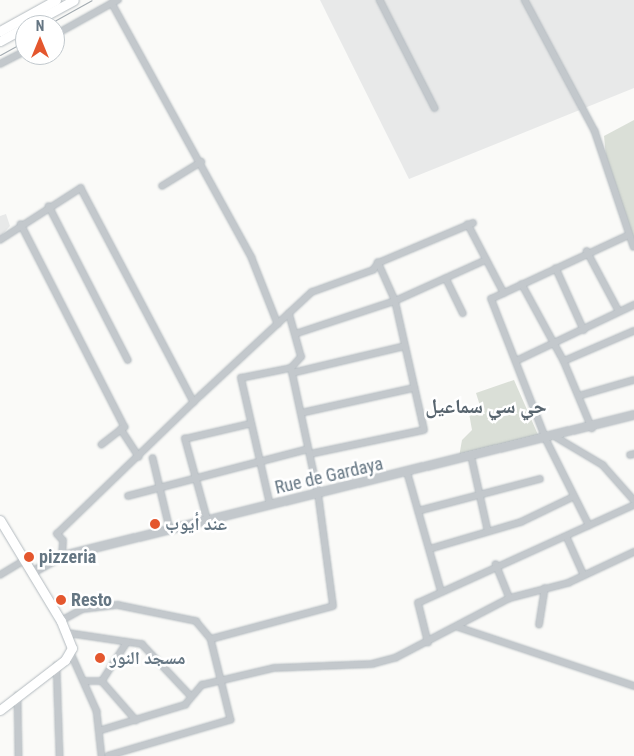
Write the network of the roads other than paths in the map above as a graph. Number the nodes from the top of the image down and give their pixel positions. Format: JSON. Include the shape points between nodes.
{"nodes":[{"id":1,"x":56,"y":0,"type":"edge"},
{"id":2,"x":74,"y":0,"type":"edge"},
{"id":3,"x":380,"y":0,"type":"edge"},
{"id":4,"x":526,"y":0,"type":"edge"},
{"id":5,"x":115,"y":2,"type":"edge"},
{"id":6,"x":47,"y":15,"type":"edge"},
{"id":7,"x":65,"y":29,"type":"edge"},
{"id":8,"x":0,"y":31,"type":"edge"},
{"id":9,"x":15,"y":32,"type":"edge"},
{"id":10,"x":0,"y":40,"type":"edge"},
{"id":11,"x":15,"y":56,"type":"edge"},
{"id":12,"x":0,"y":64,"type":"edge"},
{"id":13,"x":435,"y":108,"type":"dead end"},
{"id":14,"x":201,"y":162,"type":"junction"},
{"id":15,"x":162,"y":186,"type":"dead end"},
{"id":16,"x":49,"y":206,"type":"junction"},
{"id":17,"x":21,"y":224,"type":"junction"},
{"id":18,"x":629,"y":235,"type":"junction"},
{"id":19,"x":0,"y":240,"type":"edge"},
{"id":20,"x":634,"y":247,"type":"edge"},
{"id":21,"x":587,"y":251,"type":"junction"},
{"id":22,"x":486,"y":260,"type":"junction"},
{"id":23,"x":378,"y":264,"type":"junction"},
{"id":24,"x":556,"y":268,"type":"junction"},
{"id":25,"x":446,"y":278,"type":"junction"},
{"id":26,"x":522,"y":284,"type":"junction"},
{"id":27,"x":504,"y":293,"type":"junction"},
{"id":28,"x":395,"y":301,"type":"junction"},
{"id":29,"x":634,"y":305,"type":"edge"},
{"id":30,"x":619,"y":311,"type":"junction"},
{"id":31,"x":463,"y":313,"type":"dead end"},
{"id":32,"x":289,"y":314,"type":"junction"},
{"id":33,"x":278,"y":324,"type":"junction"},
{"id":34,"x":584,"y":330,"type":"junction"},
{"id":35,"x":634,"y":331,"type":"edge"},
{"id":36,"x":295,"y":334,"type":"junction"},
{"id":37,"x":405,"y":346,"type":"junction"},
{"id":38,"x":552,"y":346,"type":"junction"},
{"id":39,"x":128,"y":360,"type":"dead end"},
{"id":40,"x":516,"y":361,"type":"junction"},
{"id":41,"x":564,"y":361,"type":"junction"},
{"id":42,"x":292,"y":370,"type":"junction"},
{"id":43,"x":634,"y":380,"type":"edge"},
{"id":44,"x":414,"y":388,"type":"junction"},
{"id":45,"x":579,"y":396,"type":"junction"},
{"id":46,"x":194,"y":402,"type":"junction"},
{"id":47,"x":301,"y":413,"type":"junction"},
{"id":48,"x":634,"y":415,"type":"edge"},
{"id":49,"x":250,"y":424,"type":"junction"},
{"id":50,"x":592,"y":428,"type":"junction"},
{"id":51,"x":121,"y":430,"type":"junction"},
{"id":52,"x":556,"y":437,"type":"junction"},
{"id":53,"x":546,"y":440,"type":"junction"},
{"id":54,"x":102,"y":446,"type":"dead end"},
{"id":55,"x":309,"y":452,"type":"junction"},
{"id":56,"x":139,"y":457,"type":"junction"},
{"id":57,"x":153,"y":458,"type":"dead end"},
{"id":58,"x":472,"y":458,"type":"junction"},
{"id":59,"x":259,"y":461,"type":"junction"},
{"id":60,"x":408,"y":474,"type":"junction"},
{"id":61,"x":195,"y":476,"type":"junction"},
{"id":62,"x":540,"y":479,"type":"dead end"},
{"id":63,"x":160,"y":485,"type":"junction"},
{"id":64,"x":318,"y":494,"type":"junction"},
{"id":65,"x":481,"y":494,"type":"junction"},
{"id":66,"x":128,"y":496,"type":"dead end"},
{"id":67,"x":573,"y":498,"type":"junction"},
{"id":68,"x":634,"y":500,"type":"edge"},
{"id":69,"x":270,"y":505,"type":"junction"},
{"id":70,"x":634,"y":505,"type":"edge"},
{"id":71,"x":418,"y":511,"type":"junction"},
{"id":72,"x":207,"y":519,"type":"junction"},
{"id":73,"x":0,"y":520,"type":"edge"},
{"id":74,"x":589,"y":526,"type":"junction"},
{"id":75,"x":170,"y":529,"type":"junction"},
{"id":76,"x":488,"y":530,"type":"junction"},
{"id":77,"x":567,"y":536,"type":"junction"},
{"id":78,"x":430,"y":549,"type":"junction"},
{"id":79,"x":634,"y":552,"type":"edge"},
{"id":80,"x":62,"y":556,"type":"junction"},
{"id":81,"x":25,"y":560,"type":"junction"},
{"id":82,"x":496,"y":564,"type":"junction"},
{"id":83,"x":33,"y":572,"type":"junction"},
{"id":84,"x":0,"y":575,"type":"edge"},
{"id":85,"x":584,"y":575,"type":"junction"},
{"id":86,"x":545,"y":588,"type":"junction"},
{"id":87,"x":441,"y":590,"type":"junction"},
{"id":88,"x":510,"y":598,"type":"junction"},
{"id":89,"x":61,"y":621,"type":"junction"},
{"id":90,"x":539,"y":625,"type":"dead end"},
{"id":91,"x":458,"y":627,"type":"junction"},
{"id":92,"x":68,"y":633,"type":"junction"},
{"id":93,"x":211,"y":639,"type":"junction"},
{"id":94,"x":127,"y":642,"type":"junction"},
{"id":95,"x":428,"y":643,"type":"junction"},
{"id":96,"x":71,"y":653,"type":"junction"},
{"id":97,"x":58,"y":665,"type":"junction"},
{"id":98,"x":102,"y":680,"type":"junction"},
{"id":99,"x":85,"y":681,"type":"junction"},
{"id":100,"x":220,"y":682,"type":"junction"},
{"id":101,"x":634,"y":686,"type":"edge"},
{"id":102,"x":18,"y":695,"type":"junction"},
{"id":103,"x":190,"y":695,"type":"junction"},
{"id":104,"x":0,"y":710,"type":"edge"},
{"id":105,"x":136,"y":720,"type":"junction"},
{"id":106,"x":102,"y":730,"type":"junction"},
{"id":107,"x":19,"y":756,"type":"edge"},
{"id":108,"x":60,"y":756,"type":"edge"},
{"id":109,"x":102,"y":756,"type":"edge"},
{"id":110,"x":109,"y":756,"type":"edge"}],
"edges":[{"from":1,"to":8,"type":"main road"},
{"from":2,"to":6,"type":"main road"},
{"from":3,"to":13,"type":"street"},
{"from":4,"to":18,"type":"street","via":[[595,131]]},
{"from":5,"to":7,"type":"street"},
{"from":5,"to":14,"type":"street"},
{"from":9,"to":10,"type":"main road"},
{"from":11,"to":12,"type":"street"},
{"from":14,"to":15,"type":"street"},
{"from":14,"to":33,"type":"street","via":[[252,258]]},
{"from":16,"to":17,"type":"street"},
{"from":16,"to":39,"type":"street"},
{"from":16,"to":46,"type":"street","via":[[81,188]]},
{"from":17,"to":19,"type":"street"},
{"from":17,"to":51,"type":"street","via":[[125,427]]},
{"from":18,"to":20,"type":"street"},
{"from":18,"to":21,"type":"street"},
{"from":21,"to":24,"type":"street"},
{"from":21,"to":30,"type":"street"},
{"from":22,"to":23,"type":"street","via":[[470,223]]},
{"from":22,"to":25,"type":"street"},
{"from":22,"to":27,"type":"street"},
{"from":23,"to":28,"type":"street"},
{"from":23,"to":32,"type":"street","via":[[374,270],[312,292]]},
{"from":24,"to":26,"type":"street"},
{"from":24,"to":34,"type":"street"},
{"from":25,"to":28,"type":"street"},
{"from":25,"to":31,"type":"street"},
{"from":26,"to":27,"type":"street"},
{"from":26,"to":38,"type":"street"},
{"from":27,"to":40,"type":"street","via":[[491,299]]},
{"from":28,"to":36,"type":"street"},
{"from":28,"to":37,"type":"street"},
{"from":29,"to":30,"type":"street"},
{"from":30,"to":34,"type":"street"},
{"from":32,"to":33,"type":"street"},
{"from":32,"to":36,"type":"street"},
{"from":33,"to":46,"type":"street"},
{"from":34,"to":38,"type":"street"},
{"from":35,"to":41,"type":"street"},
{"from":36,"to":42,"type":"street","via":[[301,357]]},
{"from":37,"to":42,"type":"street"},
{"from":37,"to":44,"type":"street"},
{"from":38,"to":40,"type":"street"},
{"from":38,"to":41,"type":"street"},
{"from":40,"to":53,"type":"street"},
{"from":41,"to":45,"type":"street"},
{"from":42,"to":47,"type":"street"},
{"from":42,"to":49,"type":"street","via":[[241,378]]},
{"from":43,"to":45,"type":"street"},
{"from":44,"to":47,"type":"street"},
{"from":44,"to":55,"type":"street","via":[[424,430]]},
{"from":45,"to":50,"type":"street"},
{"from":46,"to":56,"type":"street"},
{"from":47,"to":55,"type":"street"},
{"from":48,"to":50,"type":"street","name":"Rue de Gardaya"},
{"from":49,"to":59,"type":"street"},
{"from":49,"to":61,"type":"street","via":[[185,439]]},
{"from":50,"to":52,"type":"street","name":"Rue de Gardaya"},
{"from":51,"to":54,"type":"street"},
{"from":51,"to":56,"type":"street"},
{"from":52,"to":53,"type":"street","name":"Rue de Gardaya"},
{"from":52,"to":68,"type":"street","via":[[603,465]]},
{"from":53,"to":58,"type":"street","name":"Rue de Gardaya"},
{"from":53,"to":67,"type":"street"},
{"from":55,"to":59,"type":"street"},
{"from":55,"to":64,"type":"street"},
{"from":56,"to":80,"type":"street","via":[[57,534],[63,541]]},
{"from":57,"to":63,"type":"street"},
{"from":58,"to":60,"type":"street","name":"Rue de Gardaya"},
{"from":58,"to":65,"type":"street"},
{"from":59,"to":61,"type":"street"},
{"from":59,"to":69,"type":"street"},
{"from":60,"to":64,"type":"street","name":"Rue de Gardaya"},
{"from":60,"to":71,"type":"street"},
{"from":61,"to":63,"type":"street"},
{"from":61,"to":72,"type":"street"},
{"from":62,"to":65,"type":"street"},
{"from":63,"to":66,"type":"street"},
{"from":63,"to":75,"type":"street"},
{"from":64,"to":69,"type":"street","name":"Rue de Gardaya"},
{"from":64,"to":93,"type":"street","via":[[333,606]]},
{"from":65,"to":71,"type":"street"},
{"from":65,"to":76,"type":"street"},
{"from":67,"to":74,"type":"street"},
{"from":67,"to":76,"type":"street","via":[[520,522]]},
{"from":69,"to":72,"type":"street","name":"Rue de Gardaya"},
{"from":70,"to":74,"type":"street"},
{"from":71,"to":78,"type":"street"},
{"from":72,"to":75,"type":"street","name":"Rue de Gardaya"},
{"from":73,"to":81,"type":"main road"},
{"from":74,"to":77,"type":"street"},
{"from":75,"to":80,"type":"street","name":"Rue de Gardaya"},
{"from":76,"to":78,"type":"street"},
{"from":77,"to":82,"type":"street"},
{"from":77,"to":85,"type":"street"},
{"from":78,"to":87,"type":"street"},
{"from":79,"to":85,"type":"street"},
{"from":80,"to":83,"type":"street","name":"Rue de Gardaya"},
{"from":81,"to":83,"type":"main road"},
{"from":81,"to":84,"type":"street"},
{"from":82,"to":87,"type":"street"},
{"from":82,"to":88,"type":"street"},
{"from":83,"to":89,"type":"main road"},
{"from":85,"to":86,"type":"street"},
{"from":86,"to":88,"type":"street"},
{"from":86,"to":90,"type":"street"},
{"from":87,"to":95,"type":"street","via":[[418,603]]},
{"from":88,"to":91,"type":"street"},
{"from":89,"to":92,"type":"main road"},
{"from":89,"to":93,"type":"street","via":[[83,609],[118,605],[196,621]]},
{"from":91,"to":95,"type":"street"},
{"from":91,"to":101,"type":"street"},
{"from":92,"to":94,"type":"street"},
{"from":92,"to":96,"type":"main road"},
{"from":93,"to":100,"type":"street"},
{"from":94,"to":98,"type":"street"},
{"from":94,"to":103,"type":"street","via":[[142,644]]},
{"from":95,"to":100,"type":"street","via":[[372,664],[274,668]]},
{"from":96,"to":97,"type":"main road"},
{"from":96,"to":99,"type":"street"},
{"from":97,"to":102,"type":"main road"},
{"from":97,"to":108,"type":"street"},
{"from":98,"to":99,"type":"street"},
{"from":98,"to":105,"type":"street"},
{"from":99,"to":106,"type":"street"},
{"from":100,"to":103,"type":"street","via":[[202,685]]},
{"from":100,"to":110,"type":"street","via":[[231,720]]},
{"from":102,"to":104,"type":"main road"},
{"from":102,"to":107,"type":"street"},
{"from":103,"to":105,"type":"street","via":[[184,705]]},
{"from":105,"to":106,"type":"street"},
{"from":106,"to":109,"type":"street"}]}
